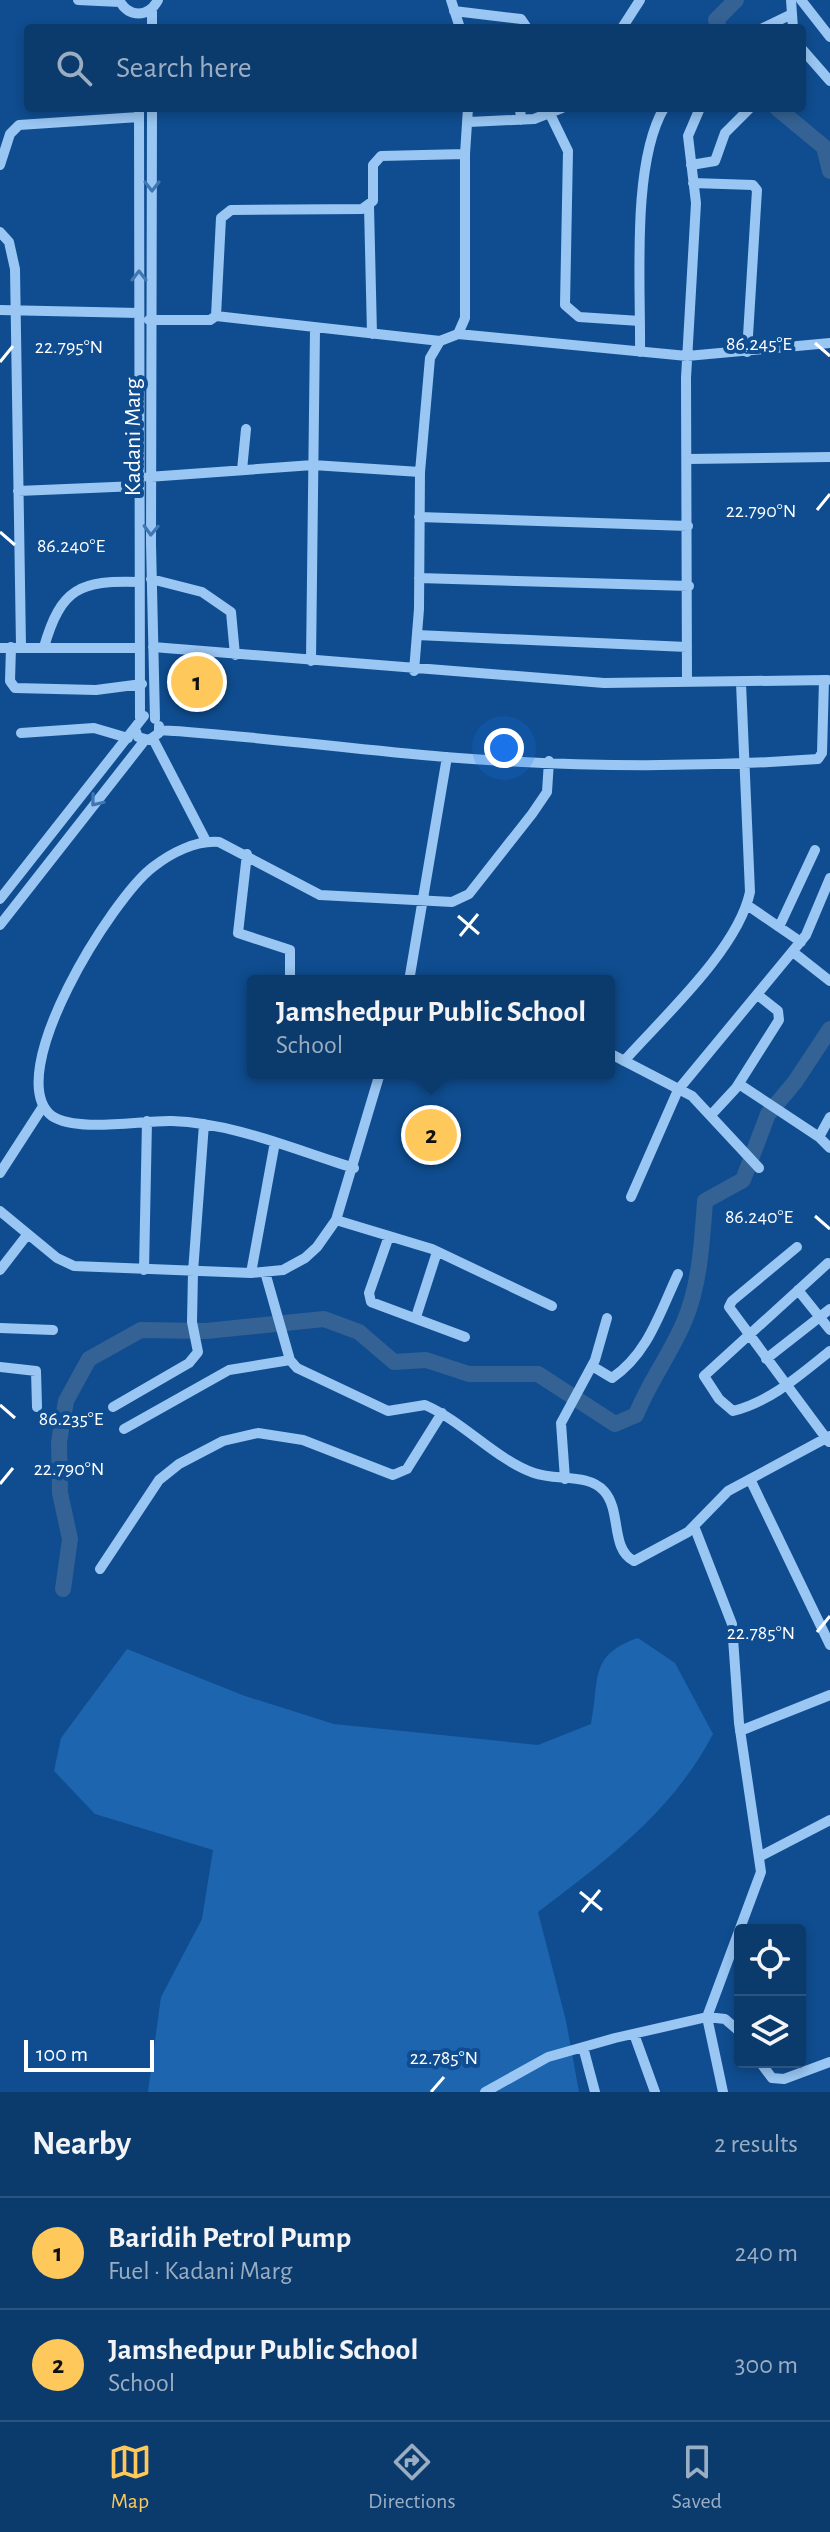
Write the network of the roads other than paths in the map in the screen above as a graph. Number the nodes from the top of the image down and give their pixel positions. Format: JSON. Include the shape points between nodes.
{"nodes":[{"id":1,"x":78,"y":0,"type":"edge"},
{"id":2,"x":640,"y":0,"type":"edge"},
{"id":3,"x":791,"y":0,"type":"edge"},
{"id":4,"x":801,"y":0,"type":"edge"},
{"id":5,"x":119,"y":1,"type":"edge"},
{"id":6,"x":155,"y":5,"type":"edge"},
{"id":7,"x":453,"y":5,"type":"edge"},
{"id":8,"x":792,"y":14,"type":"junction"},
{"id":9,"x":524,"y":24,"type":"edge"},
{"id":10,"x":625,"y":24,"type":"edge"},
{"id":11,"x":771,"y":24,"type":"edge"},
{"id":12,"x":793,"y":24,"type":"edge"},
{"id":13,"x":830,"y":37,"type":"edge"},
{"id":14,"x":806,"y":54,"type":"edge"},
{"id":15,"x":830,"y":81,"type":"edge"},
{"id":16,"x":139,"y":112,"type":"edge"},
{"id":17,"x":152,"y":112,"type":"edge"},
{"id":18,"x":468,"y":112,"type":"edge"},
{"id":19,"x":520,"y":112,"type":"edge"},
{"id":20,"x":554,"y":112,"type":"edge"},
{"id":21,"x":662,"y":112,"type":"edge"},
{"id":22,"x":698,"y":112,"type":"edge"},
{"id":23,"x":746,"y":112,"type":"edge"},
{"id":24,"x":550,"y":114,"type":"junction"},
{"id":25,"x":521,"y":120,"type":"junction"},
{"id":26,"x":469,"y":122,"type":"junction"},
{"id":27,"x":465,"y":154,"type":"junction"},
{"id":28,"x":0,"y":165,"type":"edge"},
{"id":29,"x":691,"y":165,"type":"junction"},
{"id":30,"x":693,"y":183,"type":"junction"},
{"id":31,"x":369,"y":206,"type":"junction"},
{"id":32,"x":0,"y":232,"type":"edge"},
{"id":33,"x":15,"y":308,"type":"junction"},
{"id":34,"x":0,"y":310,"type":"edge"},
{"id":35,"x":216,"y":316,"type":"junction"},
{"id":36,"x":139,"y":317,"type":"junction"},
{"id":37,"x":153,"y":320,"type":"junction"},
{"id":38,"x":640,"y":321,"type":"junction"},
{"id":39,"x":315,"y":329,"type":"junction"},
{"id":40,"x":372,"y":334,"type":"junction"},
{"id":41,"x":458,"y":334,"type":"junction"},
{"id":42,"x":440,"y":341,"type":"junction"},
{"id":43,"x":830,"y":343,"type":"edge"},
{"id":44,"x":640,"y":352,"type":"junction"},
{"id":45,"x":747,"y":352,"type":"junction"},
{"id":46,"x":687,"y":356,"type":"junction"},
{"id":47,"x":246,"y":429,"type":"dead end"},
{"id":48,"x":830,"y":457,"type":"edge"},
{"id":49,"x":688,"y":459,"type":"junction"},
{"id":50,"x":313,"y":465,"type":"junction"},
{"id":51,"x":242,"y":470,"type":"junction"},
{"id":52,"x":420,"y":472,"type":"junction"},
{"id":53,"x":153,"y":476,"type":"junction"},
{"id":54,"x":138,"y":482,"type":"junction"},
{"id":55,"x":18,"y":491,"type":"junction"},
{"id":56,"x":419,"y":517,"type":"junction"},
{"id":57,"x":688,"y":526,"type":"junction"},
{"id":58,"x":419,"y":578,"type":"junction"},
{"id":59,"x":151,"y":579,"type":"junction"},
{"id":60,"x":139,"y":582,"type":"junction"},
{"id":61,"x":689,"y":586,"type":"junction"},
{"id":62,"x":417,"y":635,"type":"junction"},
{"id":63,"x":11,"y":647,"type":"edge"},
{"id":64,"x":44,"y":647,"type":"junction"},
{"id":65,"x":153,"y":647,"type":"junction"},
{"id":66,"x":687,"y":647,"type":"junction"},
{"id":67,"x":140,"y":648,"type":"junction"},
{"id":68,"x":235,"y":655,"type":"junction"},
{"id":69,"x":311,"y":661,"type":"junction"},
{"id":70,"x":414,"y":671,"type":"junction"},
{"id":71,"x":827,"y":680,"type":"edge"},
{"id":72,"x":687,"y":682,"type":"junction"},
{"id":73,"x":741,"y":683,"type":"junction"},
{"id":74,"x":142,"y":684,"type":"junction"},
{"id":75,"x":140,"y":718,"type":"junction"},
{"id":76,"x":153,"y":732,"type":"junction"},
{"id":77,"x":21,"y":733,"type":"dead end"},
{"id":78,"x":131,"y":734,"type":"junction"},
{"id":79,"x":447,"y":757,"type":"junction"},
{"id":80,"x":549,"y":761,"type":"junction"},
{"id":81,"x":745,"y":764,"type":"junction"},
{"id":82,"x":206,"y":841,"type":"junction"},
{"id":83,"x":815,"y":850,"type":"dead end"},
{"id":84,"x":247,"y":854,"type":"junction"},
{"id":85,"x":830,"y":878,"type":"edge"},
{"id":86,"x":0,"y":899,"type":"edge"},
{"id":87,"x":424,"y":902,"type":"junction"},
{"id":88,"x":747,"y":905,"type":"junction"},
{"id":89,"x":0,"y":925,"type":"edge"},
{"id":90,"x":779,"y":927,"type":"junction"},
{"id":91,"x":801,"y":942,"type":"junction"},
{"id":92,"x":793,"y":952,"type":"junction"},
{"id":93,"x":290,"y":975,"type":"edge"},
{"id":94,"x":410,"y":975,"type":"edge"},
{"id":95,"x":830,"y":981,"type":"edge"},
{"id":96,"x":759,"y":996,"type":"junction"},
{"id":97,"x":615,"y":1056,"type":"edge"},
{"id":98,"x":624,"y":1061,"type":"junction"},
{"id":99,"x":378,"y":1079,"type":"edge"},
{"id":100,"x":739,"y":1084,"type":"junction"},
{"id":101,"x":678,"y":1090,"type":"junction"},
{"id":102,"x":42,"y":1108,"type":"junction"},
{"id":103,"x":711,"y":1115,"type":"junction"},
{"id":104,"x":830,"y":1117,"type":"edge"},
{"id":105,"x":147,"y":1121,"type":"junction"},
{"id":106,"x":204,"y":1124,"type":"junction"},
{"id":107,"x":819,"y":1137,"type":"junction"},
{"id":108,"x":275,"y":1142,"type":"junction"},
{"id":109,"x":830,"y":1148,"type":"edge"},
{"id":110,"x":354,"y":1168,"type":"junction"},
{"id":111,"x":759,"y":1168,"type":"dead end"},
{"id":112,"x":0,"y":1173,"type":"edge"},
{"id":113,"x":631,"y":1197,"type":"dead end"},
{"id":114,"x":0,"y":1211,"type":"edge"},
{"id":115,"x":336,"y":1220,"type":"junction"},
{"id":116,"x":27,"y":1235,"type":"junction"},
{"id":117,"x":389,"y":1236,"type":"junction"},
{"id":118,"x":797,"y":1247,"type":"dead end"},
{"id":119,"x":437,"y":1252,"type":"junction"},
{"id":120,"x":828,"y":1263,"type":"dead end"},
{"id":121,"x":2,"y":1265,"type":"edge"},
{"id":122,"x":144,"y":1270,"type":"junction"},
{"id":123,"x":193,"y":1272,"type":"junction"},
{"id":124,"x":265,"y":1272,"type":"junction"},
{"id":125,"x":251,"y":1273,"type":"junction"},
{"id":126,"x":678,"y":1274,"type":"dead end"},
{"id":127,"x":798,"y":1290,"type":"junction"},
{"id":128,"x":552,"y":1306,"type":"dead end"},
{"id":129,"x":830,"y":1309,"type":"edge"},
{"id":130,"x":416,"y":1317,"type":"junction"},
{"id":131,"x":820,"y":1317,"type":"junction"},
{"id":132,"x":607,"y":1318,"type":"dead end"},
{"id":133,"x":0,"y":1328,"type":"edge"},
{"id":134,"x":53,"y":1330,"type":"dead end"},
{"id":135,"x":830,"y":1330,"type":"edge"},
{"id":136,"x":748,"y":1334,"type":"junction"},
{"id":137,"x":465,"y":1337,"type":"dead end"},
{"id":138,"x":830,"y":1351,"type":"edge"},
{"id":139,"x":766,"y":1359,"type":"junction"},
{"id":140,"x":290,"y":1360,"type":"junction"},
{"id":141,"x":592,"y":1366,"type":"junction"},
{"id":142,"x":0,"y":1367,"type":"edge"},
{"id":143,"x":786,"y":1386,"type":"junction"},
{"id":144,"x":37,"y":1407,"type":"dead end"},
{"id":145,"x":113,"y":1407,"type":"dead end"},
{"id":146,"x":442,"y":1413,"type":"junction"},
{"id":147,"x":124,"y":1429,"type":"dead end"},
{"id":148,"x":829,"y":1440,"type":"edge"},
{"id":149,"x":565,"y":1479,"type":"junction"},
{"id":150,"x":750,"y":1479,"type":"junction"},
{"id":151,"x":694,"y":1526,"type":"junction"},
{"id":152,"x":100,"y":1569,"type":"dead end"},
{"id":153,"x":830,"y":1645,"type":"edge"},
{"id":154,"x":830,"y":1695,"type":"edge"},
{"id":155,"x":740,"y":1731,"type":"junction"},
{"id":156,"x":830,"y":1820,"type":"edge"},
{"id":157,"x":759,"y":1857,"type":"junction"},
{"id":158,"x":707,"y":2017,"type":"junction"},
{"id":159,"x":734,"y":2027,"type":"edge"},
{"id":160,"x":634,"y":2034,"type":"junction"},
{"id":161,"x":583,"y":2047,"type":"junction"},
{"id":162,"x":830,"y":2062,"type":"edge"},
{"id":163,"x":764,"y":2068,"type":"edge"},
{"id":164,"x":485,"y":2092,"type":"edge"},
{"id":165,"x":595,"y":2092,"type":"edge"},
{"id":166,"x":655,"y":2092,"type":"edge"},
{"id":167,"x":723,"y":2092,"type":"edge"}],
"edges":[{"from":1,"to":5,"type":"street"},
{"from":2,"to":10,"type":"street"},
{"from":3,"to":8,"type":"street"},
{"from":4,"to":13,"type":"street"},
{"from":5,"to":6,"type":"street","via":[[133,19]]},
{"from":7,"to":9,"type":"street"},
{"from":8,"to":11,"type":"street"},
{"from":8,"to":12,"type":"street"},
{"from":14,"to":15,"type":"street"},
{"from":16,"to":28,"type":"street","via":[[19,125],[10,134]]},
{"from":36,"to":16,"type":"street","name":"Kadani Marg","one_way":true},
{"from":17,"to":37,"type":"street","name":"Kadani Marg","one_way":true},
{"from":18,"to":26,"type":"street"},
{"from":19,"to":25,"type":"street"},
{"from":20,"to":24,"type":"street"},
{"from":21,"to":38,"type":"street","via":[[651,140],[642,207]]},
{"from":22,"to":29,"type":"street","via":[[688,136]]},
{"from":23,"to":29,"type":"street","via":[[725,133],[712,164]]},
{"from":24,"to":25,"type":"street"},
{"from":24,"to":38,"type":"street","via":[[568,151],[565,305],[579,317]]},
{"from":25,"to":26,"type":"street"},
{"from":26,"to":27,"type":"street"},
{"from":27,"to":31,"type":"street","via":[[381,156],[373,165]]},
{"from":27,"to":41,"type":"street","via":[[465,318]]},
{"from":29,"to":30,"type":"street"},
{"from":30,"to":45,"type":"street","via":[[753,185],[757,190]]},
{"from":30,"to":46,"type":"street"},
{"from":31,"to":35,"type":"street","via":[[239,208],[225,213]]},
{"from":31,"to":40,"type":"street"},
{"from":32,"to":33,"type":"street","via":[[14,253]]},
{"from":33,"to":34,"type":"street"},
{"from":33,"to":36,"type":"street"},
{"from":33,"to":55,"type":"street"},
{"from":35,"to":37,"type":"street"},
{"from":35,"to":39,"type":"street"},
{"from":36,"to":37,"type":"street"},
{"from":36,"to":54,"type":"street","name":"Kadani Marg"},
{"from":37,"to":53,"type":"street","name":"Kadani Marg"},
{"from":38,"to":44,"type":"street"},
{"from":39,"to":40,"type":"street"},
{"from":39,"to":50,"type":"street"},
{"from":40,"to":42,"type":"street"},
{"from":41,"to":42,"type":"street"},
{"from":41,"to":44,"type":"street"},
{"from":42,"to":52,"type":"street","via":[[430,358]]},
{"from":43,"to":45,"type":"street"},
{"from":44,"to":46,"type":"street"},
{"from":45,"to":46,"type":"street"},
{"from":46,"to":49,"type":"street"},
{"from":47,"to":51,"type":"street"},
{"from":48,"to":49,"type":"street"},
{"from":49,"to":57,"type":"street"},
{"from":50,"to":51,"type":"street"},
{"from":50,"to":52,"type":"street"},
{"from":50,"to":69,"type":"street"},
{"from":51,"to":53,"type":"street"},
{"from":52,"to":56,"type":"street"},
{"from":53,"to":54,"type":"street"},
{"from":53,"to":59,"type":"street","name":"Kadani Marg","one_way":true},
{"from":54,"to":55,"type":"street"},
{"from":54,"to":60,"type":"street","name":"Kadani Marg"},
{"from":55,"to":63,"type":"street"},
{"from":56,"to":57,"type":"street"},
{"from":56,"to":58,"type":"street"},
{"from":57,"to":61,"type":"street"},
{"from":58,"to":61,"type":"street"},
{"from":58,"to":62,"type":"street"},
{"from":59,"to":65,"type":"street","name":"Kadani Marg"},
{"from":59,"to":68,"type":"street","via":[[202,592],[231,612]]},
{"from":60,"to":64,"type":"street","via":[[100,580],[76,589],[53,615]]},
{"from":60,"to":67,"type":"street","name":"Kadani Marg"},
{"from":61,"to":66,"type":"street"},
{"from":62,"to":66,"type":"street"},
{"from":62,"to":70,"type":"street"},
{"from":63,"to":64,"type":"street"},
{"from":63,"to":74,"type":"street","via":[[10,681],[15,688],[96,690]]},
{"from":64,"to":67,"type":"street"},
{"from":65,"to":68,"type":"street"},
{"from":65,"to":76,"type":"street","name":"Kadani Marg"},
{"from":66,"to":72,"type":"street"},
{"from":67,"to":74,"type":"street","name":"Kadani Marg"},
{"from":68,"to":69,"type":"street"},
{"from":69,"to":70,"type":"street"},
{"from":70,"to":72,"type":"street","via":[[604,683]]},
{"from":71,"to":73,"type":"street"},
{"from":71,"to":81,"type":"street","via":[[820,757]]},
{"from":72,"to":73,"type":"street"},
{"from":73,"to":81,"type":"street"},
{"from":74,"to":75,"type":"street","name":"Kadani Marg"},
{"from":75,"to":76,"type":"street"},
{"from":75,"to":78,"type":"street"},
{"from":76,"to":78,"type":"street"},
{"from":76,"to":79,"type":"street"},
{"from":76,"to":82,"type":"street"},
{"from":76,"to":89,"type":"street","one_way":true},
{"from":77,"to":78,"type":"street","via":[[94,728]]},
{"from":78,"to":86,"type":"street"},
{"from":79,"to":80,"type":"street"},
{"from":79,"to":87,"type":"street"},
{"from":80,"to":81,"type":"street"},
{"from":80,"to":87,"type":"street","via":[[547,792],[469,894],[452,902]]},
{"from":81,"to":88,"type":"street"},
{"from":82,"to":84,"type":"street"},
{"from":82,"to":102,"type":"street","via":[[174,853],[133,886],[58,996],[34,1067]]},
{"from":83,"to":90,"type":"street"},
{"from":84,"to":87,"type":"street","via":[[320,895]]},
{"from":84,"to":93,"type":"street","via":[[238,933],[290,950]]},
{"from":85,"to":91,"type":"street"},
{"from":87,"to":94,"type":"street"},
{"from":88,"to":90,"type":"street"},
{"from":88,"to":98,"type":"street","via":[[725,945]]},
{"from":90,"to":91,"type":"street"},
{"from":91,"to":92,"type":"street"},
{"from":92,"to":95,"type":"street"},
{"from":92,"to":96,"type":"street"},
{"from":96,"to":100,"type":"street","via":[[780,1017]]},
{"from":96,"to":101,"type":"street"},
{"from":97,"to":98,"type":"street"},
{"from":98,"to":101,"type":"street"},
{"from":99,"to":110,"type":"street"},
{"from":100,"to":103,"type":"street"},
{"from":100,"to":107,"type":"street"},
{"from":101,"to":103,"type":"street"},
{"from":101,"to":113,"type":"street"},
{"from":102,"to":105,"type":"street","via":[[65,1122]]},
{"from":102,"to":112,"type":"street"},
{"from":103,"to":111,"type":"street"},
{"from":104,"to":107,"type":"street"},
{"from":105,"to":106,"type":"street"},
{"from":105,"to":122,"type":"street"},
{"from":106,"to":108,"type":"street"},
{"from":106,"to":123,"type":"street"},
{"from":107,"to":109,"type":"street"},
{"from":108,"to":110,"type":"street"},
{"from":108,"to":125,"type":"street"},
{"from":110,"to":115,"type":"street"},
{"from":114,"to":116,"type":"street"},
{"from":115,"to":117,"type":"street"},
{"from":115,"to":124,"type":"street","via":[[305,1258],[283,1270]]},
{"from":116,"to":121,"type":"street"},
{"from":116,"to":122,"type":"street","via":[[74,1266]]},
{"from":117,"to":119,"type":"street"},
{"from":117,"to":130,"type":"street","via":[[369,1298],[382,1308]]},
{"from":118,"to":136,"type":"street","via":[[729,1304]]},
{"from":119,"to":128,"type":"street"},
{"from":119,"to":130,"type":"street"},
{"from":120,"to":127,"type":"street"},
{"from":122,"to":123,"type":"street"},
{"from":123,"to":125,"type":"street"},
{"from":123,"to":145,"type":"street","via":[[192,1322],[198,1352],[189,1363]]},
{"from":124,"to":125,"type":"street"},
{"from":124,"to":140,"type":"street"},
{"from":126,"to":141,"type":"street","via":[[650,1337],[623,1369],[612,1378]]},
{"from":127,"to":131,"type":"street"},
{"from":127,"to":136,"type":"street"},
{"from":129,"to":131,"type":"street"},
{"from":130,"to":137,"type":"street"},
{"from":131,"to":135,"type":"street"},
{"from":131,"to":139,"type":"street"},
{"from":132,"to":141,"type":"street"},
{"from":133,"to":134,"type":"street"},
{"from":136,"to":139,"type":"street"},
{"from":136,"to":143,"type":"street","via":[[705,1373],[719,1399],[733,1411]]},
{"from":138,"to":143,"type":"street"},
{"from":139,"to":143,"type":"street"},
{"from":140,"to":146,"type":"street","via":[[388,1411],[425,1405]]},
{"from":140,"to":147,"type":"street","via":[[229,1370]]},
{"from":141,"to":149,"type":"street","via":[[560,1432]]},
{"from":142,"to":144,"type":"street","via":[[36,1371]]},
{"from":143,"to":148,"type":"street"},
{"from":146,"to":149,"type":"street","via":[[523,1467]]},
{"from":146,"to":152,"type":"street","via":[[399,1475],[303,1440],[258,1433],[209,1447],[159,1480]]},
{"from":148,"to":150,"type":"street"},
{"from":149,"to":151,"type":"street","via":[[591,1482],[605,1492],[617,1518],[620,1546],[634,1561]]},
{"from":150,"to":151,"type":"street","via":[[728,1491]]},
{"from":150,"to":153,"type":"street"},
{"from":151,"to":155,"type":"street","via":[[732,1624]]},
{"from":154,"to":155,"type":"street"},
{"from":155,"to":157,"type":"street"},
{"from":156,"to":157,"type":"street"},
{"from":157,"to":158,"type":"street","via":[[759,1885],[746,1907]]},
{"from":158,"to":159,"type":"street","via":[[725,2019]]},
{"from":158,"to":160,"type":"street"},
{"from":158,"to":167,"type":"street"},
{"from":160,"to":161,"type":"street"},
{"from":160,"to":166,"type":"street"},
{"from":161,"to":164,"type":"street","via":[[548,2057]]},
{"from":161,"to":165,"type":"street"},
{"from":162,"to":163,"type":"street","via":[[784,2079],[772,2078]]}]}
